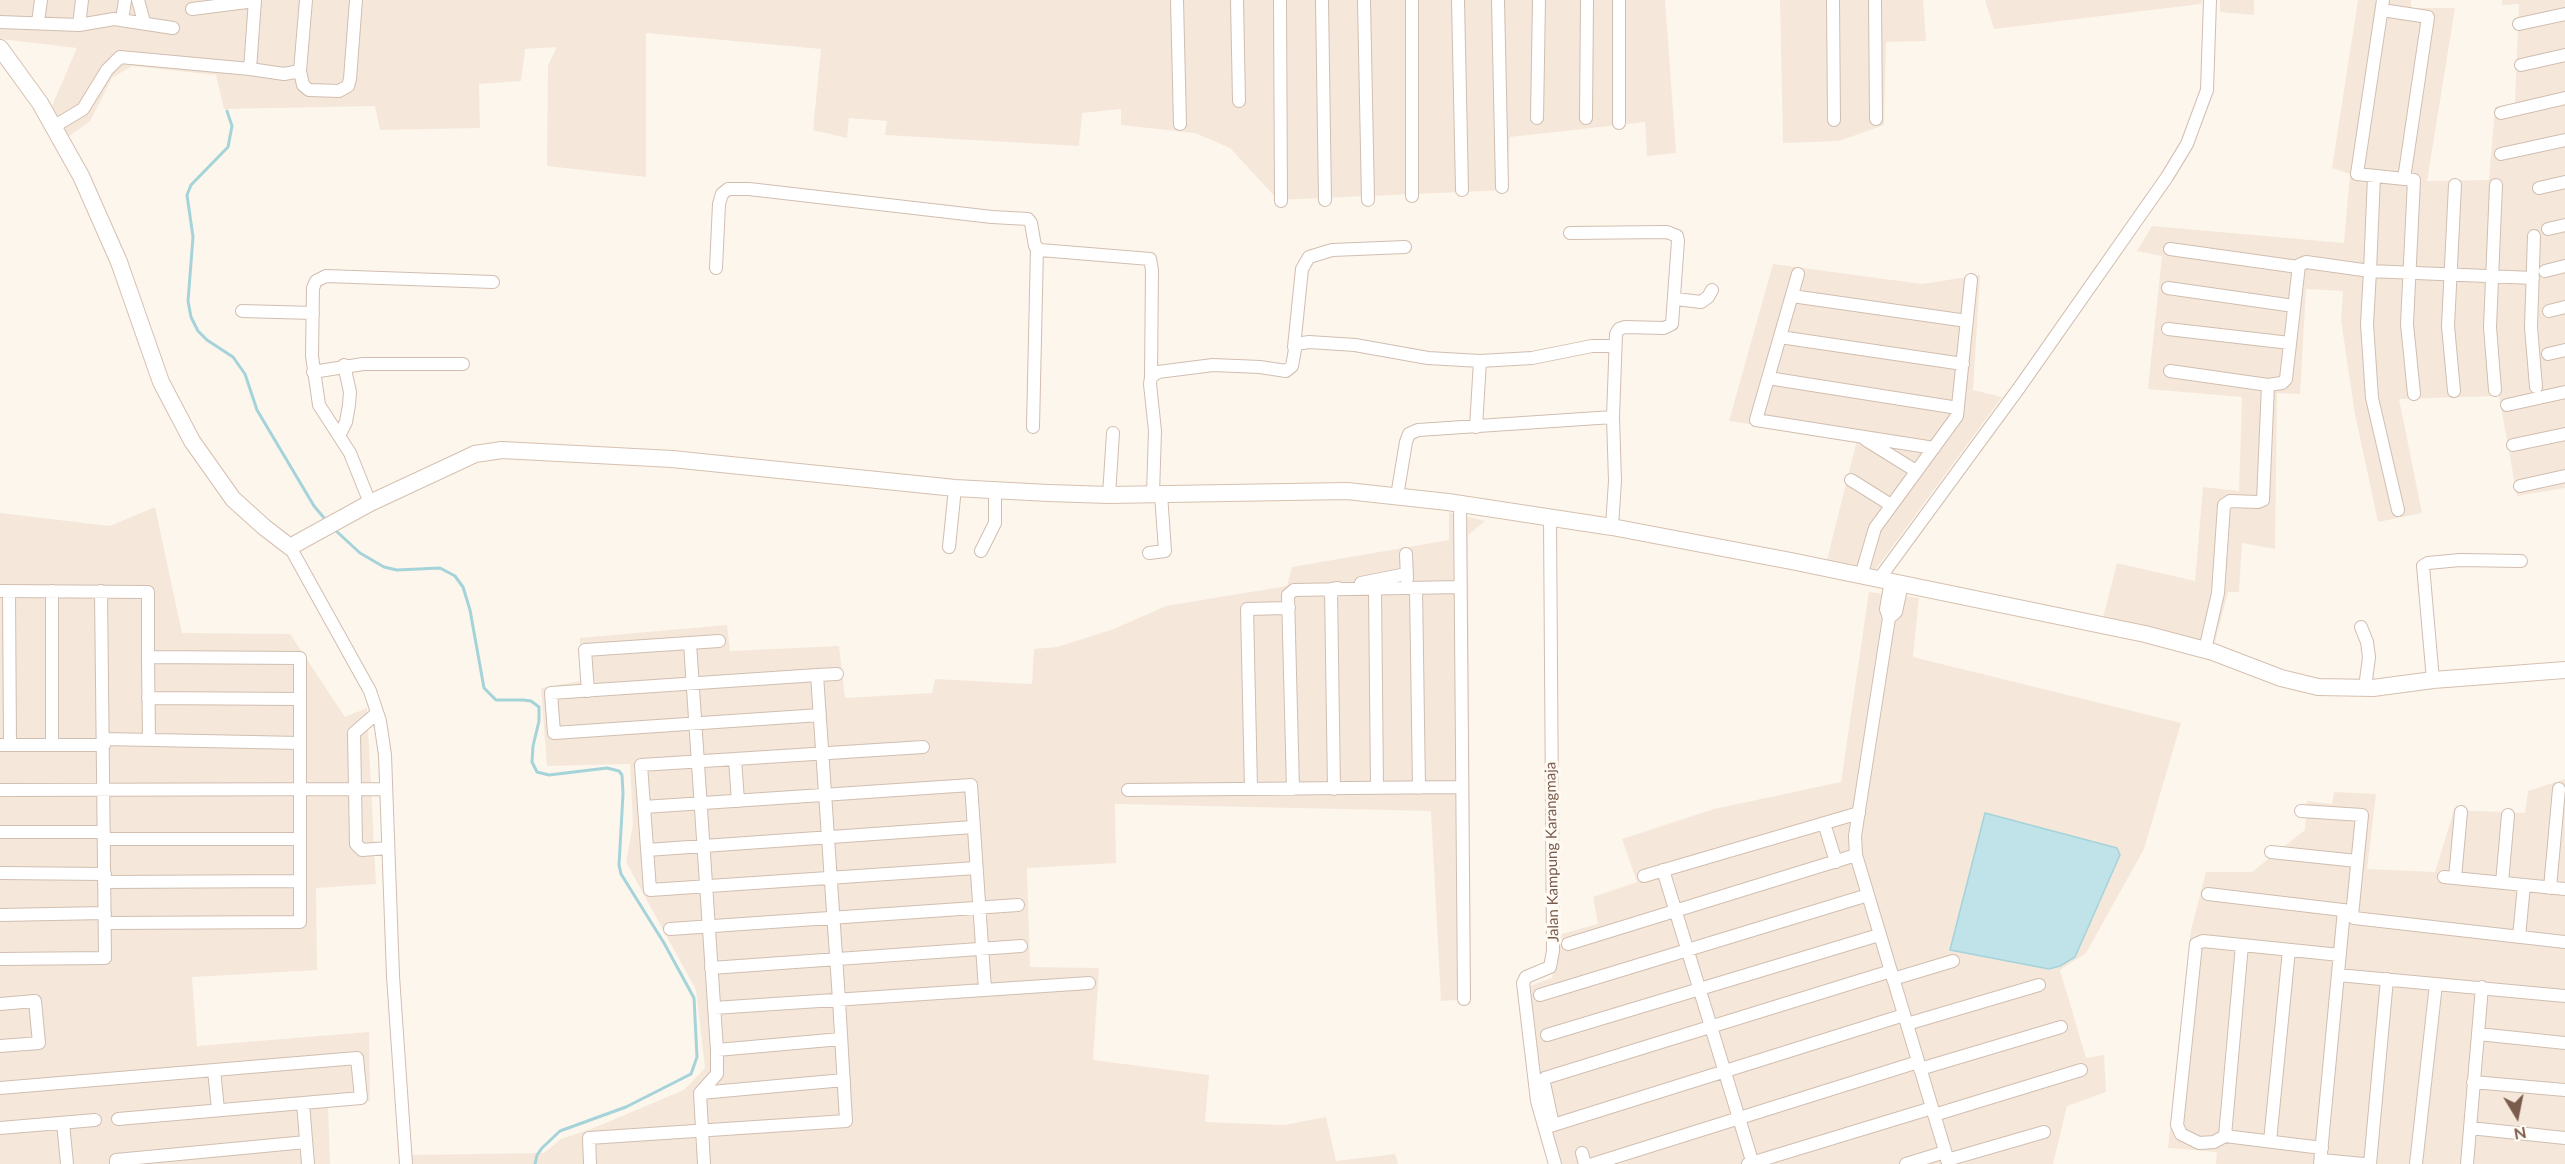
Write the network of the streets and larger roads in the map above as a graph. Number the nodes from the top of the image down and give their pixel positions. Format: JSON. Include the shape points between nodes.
{"nodes":[{"id":1,"x":41,"y":0,"type":"edge"},
{"id":2,"x":82,"y":0,"type":"edge"},
{"id":3,"x":125,"y":0,"type":"edge"},
{"id":4,"x":138,"y":0,"type":"edge"},
{"id":5,"x":255,"y":0,"type":"edge"},
{"id":6,"x":306,"y":0,"type":"edge"},
{"id":7,"x":356,"y":0,"type":"edge"},
{"id":8,"x":1177,"y":0,"type":"edge"},
{"id":9,"x":1237,"y":0,"type":"edge"},
{"id":10,"x":1280,"y":0,"type":"edge"},
{"id":11,"x":1322,"y":0,"type":"edge"},
{"id":12,"x":1364,"y":0,"type":"edge"},
{"id":13,"x":1412,"y":0,"type":"edge"},
{"id":14,"x":1458,"y":0,"type":"edge"},
{"id":15,"x":1498,"y":0,"type":"edge"},
{"id":16,"x":1539,"y":0,"type":"edge"},
{"id":17,"x":1587,"y":0,"type":"edge"},
{"id":18,"x":1619,"y":0,"type":"edge"},
{"id":19,"x":1833,"y":0,"type":"edge"},
{"id":20,"x":1875,"y":0,"type":"edge"},
{"id":21,"x":2210,"y":0,"type":"edge"},
{"id":22,"x":2383,"y":5,"type":"edge"},
{"id":23,"x":192,"y":9,"type":"dead end"},
{"id":24,"x":2565,"y":14,"type":"edge"},
{"id":25,"x":122,"y":20,"type":"junction"},
{"id":26,"x":0,"y":22,"type":"edge"},
{"id":27,"x":38,"y":22,"type":"junction"},
{"id":28,"x":144,"y":22,"type":"junction"},
{"id":29,"x":2519,"y":24,"type":"dead end"},
{"id":30,"x":79,"y":25,"type":"junction"},
{"id":31,"x":172,"y":28,"type":"dead end"},
{"id":32,"x":0,"y":48,"type":"edge"},
{"id":33,"x":2565,"y":56,"type":"edge"},
{"id":34,"x":2521,"y":65,"type":"dead end"},
{"id":35,"x":250,"y":69,"type":"junction"},
{"id":36,"x":300,"y":71,"type":"junction"},
{"id":37,"x":2565,"y":98,"type":"edge"},
{"id":38,"x":1239,"y":101,"type":"dead end"},
{"id":39,"x":2501,"y":112,"type":"dead end"},
{"id":40,"x":1537,"y":118,"type":"dead end"},
{"id":41,"x":1586,"y":118,"type":"dead end"},
{"id":42,"x":1876,"y":119,"type":"dead end"},
{"id":43,"x":1834,"y":120,"type":"dead end"},
{"id":44,"x":1619,"y":123,"type":"dead end"},
{"id":45,"x":1180,"y":124,"type":"dead end"},
{"id":46,"x":53,"y":127,"type":"junction"},
{"id":47,"x":2565,"y":140,"type":"edge"},
{"id":48,"x":2501,"y":154,"type":"dead end"},
{"id":49,"x":2374,"y":176,"type":"junction"},
{"id":50,"x":2404,"y":179,"type":"junction"},
{"id":51,"x":2565,"y":182,"type":"edge"},
{"id":52,"x":2455,"y":185,"type":"dead end"},
{"id":53,"x":2496,"y":185,"type":"dead end"},
{"id":54,"x":1502,"y":187,"type":"dead end"},
{"id":55,"x":2539,"y":188,"type":"dead end"},
{"id":56,"x":1462,"y":190,"type":"dead end"},
{"id":57,"x":1412,"y":196,"type":"dead end"},
{"id":58,"x":1325,"y":200,"type":"dead end"},
{"id":59,"x":1368,"y":200,"type":"dead end"},
{"id":60,"x":1281,"y":201,"type":"dead end"},
{"id":61,"x":2565,"y":225,"type":"edge"},
{"id":62,"x":2548,"y":228,"type":"dead end"},
{"id":63,"x":1570,"y":233,"type":"dead end"},
{"id":64,"x":2534,"y":236,"type":"dead end"},
{"id":65,"x":1406,"y":247,"type":"dead end"},
{"id":66,"x":1037,"y":248,"type":"junction"},
{"id":67,"x":2170,"y":249,"type":"dead end"},
{"id":68,"x":2565,"y":266,"type":"edge"},
{"id":69,"x":2298,"y":267,"type":"junction"},
{"id":70,"x":716,"y":268,"type":"dead end"},
{"id":71,"x":2370,"y":271,"type":"junction"},
{"id":72,"x":2545,"y":271,"type":"dead end"},
{"id":73,"x":1798,"y":274,"type":"dead end"},
{"id":74,"x":2410,"y":274,"type":"junction"},
{"id":75,"x":2451,"y":276,"type":"junction"},
{"id":76,"x":2492,"y":278,"type":"junction"},
{"id":77,"x":2533,"y":278,"type":"junction"},
{"id":78,"x":1971,"y":280,"type":"dead end"},
{"id":79,"x":493,"y":282,"type":"dead end"},
{"id":80,"x":2168,"y":288,"type":"dead end"},
{"id":81,"x":1712,"y":290,"type":"dead end"},
{"id":82,"x":1792,"y":296,"type":"junction"},
{"id":83,"x":1676,"y":299,"type":"junction"},
{"id":84,"x":2294,"y":306,"type":"junction"},
{"id":85,"x":2565,"y":307,"type":"edge"},
{"id":86,"x":242,"y":310,"type":"dead end"},
{"id":87,"x":2549,"y":311,"type":"dead end"},
{"id":88,"x":313,"y":313,"type":"junction"},
{"id":89,"x":1967,"y":321,"type":"junction"},
{"id":90,"x":2168,"y":329,"type":"dead end"},
{"id":91,"x":1780,"y":337,"type":"junction"},
{"id":92,"x":2290,"y":343,"type":"junction"},
{"id":93,"x":1614,"y":346,"type":"junction"},
{"id":94,"x":1294,"y":347,"type":"junction"},
{"id":95,"x":2565,"y":350,"type":"edge"},
{"id":96,"x":2548,"y":354,"type":"dead end"},
{"id":97,"x":1480,"y":361,"type":"junction"},
{"id":98,"x":463,"y":364,"type":"dead end"},
{"id":99,"x":1963,"y":364,"type":"junction"},
{"id":100,"x":344,"y":365,"type":"junction"},
{"id":101,"x":2170,"y":371,"type":"dead end"},
{"id":102,"x":314,"y":372,"type":"junction"},
{"id":103,"x":1151,"y":377,"type":"junction"},
{"id":104,"x":1768,"y":378,"type":"junction"},
{"id":105,"x":2268,"y":385,"type":"junction"},
{"id":106,"x":2536,"y":387,"type":"dead end"},
{"id":107,"x":2495,"y":390,"type":"dead end"},
{"id":108,"x":2454,"y":391,"type":"dead end"},
{"id":109,"x":2565,"y":392,"type":"edge"},
{"id":110,"x":2414,"y":394,"type":"dead end"},
{"id":111,"x":2507,"y":405,"type":"dead end"},
{"id":112,"x":1958,"y":408,"type":"junction"},
{"id":113,"x":1613,"y":417,"type":"junction"},
{"id":114,"x":1033,"y":427,"type":"dead end"},
{"id":115,"x":1476,"y":427,"type":"junction"},
{"id":116,"x":1113,"y":433,"type":"dead end"},
{"id":117,"x":2565,"y":434,"type":"edge"},
{"id":118,"x":339,"y":436,"type":"junction"},
{"id":119,"x":1860,"y":436,"type":"junction"},
{"id":120,"x":2513,"y":446,"type":"dead end"},
{"id":121,"x":1934,"y":448,"type":"junction"},
{"id":122,"x":1916,"y":471,"type":"junction"},
{"id":123,"x":2565,"y":476,"type":"edge"},
{"id":124,"x":1851,"y":480,"type":"dead end"},
{"id":125,"x":2520,"y":486,"type":"dead end"},
{"id":126,"x":955,"y":488,"type":"junction"},
{"id":127,"x":995,"y":490,"type":"junction"},
{"id":128,"x":1157,"y":494,"type":"junction"},
{"id":129,"x":1109,"y":495,"type":"junction"},
{"id":130,"x":1397,"y":496,"type":"junction"},
{"id":131,"x":370,"y":503,"type":"junction"},
{"id":132,"x":1460,"y":504,"type":"junction"},
{"id":133,"x":1892,"y":505,"type":"junction"},
{"id":134,"x":2398,"y":510,"type":"dead end"},
{"id":135,"x":1550,"y":519,"type":"junction"},
{"id":136,"x":1612,"y":527,"type":"junction"},
{"id":137,"x":290,"y":547,"type":"junction"},
{"id":138,"x":949,"y":548,"type":"dead end"},
{"id":139,"x":981,"y":551,"type":"dead end"},
{"id":140,"x":1149,"y":553,"type":"dead end"},
{"id":141,"x":1406,"y":554,"type":"dead end"},
{"id":142,"x":2521,"y":561,"type":"dead end"},
{"id":143,"x":1406,"y":574,"type":"junction"},
{"id":144,"x":1861,"y":576,"type":"junction"},
{"id":145,"x":1891,"y":582,"type":"junction"},
{"id":146,"x":1461,"y":587,"type":"junction"},
{"id":147,"x":1412,"y":588,"type":"junction"},
{"id":148,"x":1331,"y":589,"type":"junction"},
{"id":149,"x":1375,"y":589,"type":"junction"},
{"id":150,"x":4,"y":591,"type":"edge"},
{"id":151,"x":52,"y":591,"type":"junction"},
{"id":152,"x":101,"y":591,"type":"junction"},
{"id":153,"x":1289,"y":608,"type":"junction"},
{"id":154,"x":2361,"y":627,"type":"dead end"},
{"id":155,"x":719,"y":641,"type":"dead end"},
{"id":156,"x":690,"y":643,"type":"junction"},
{"id":157,"x":2205,"y":650,"type":"junction"},
{"id":158,"x":148,"y":657,"type":"junction"},
{"id":159,"x":2565,"y":670,"type":"edge"},
{"id":160,"x":837,"y":674,"type":"dead end"},
{"id":161,"x":817,"y":675,"type":"junction"},
{"id":162,"x":2433,"y":680,"type":"junction"},
{"id":163,"x":692,"y":684,"type":"junction"},
{"id":164,"x":2365,"y":688,"type":"junction"},
{"id":165,"x":588,"y":691,"type":"junction"},
{"id":166,"x":148,"y":698,"type":"junction"},
{"id":167,"x":300,"y":699,"type":"junction"},
{"id":168,"x":377,"y":713,"type":"junction"},
{"id":169,"x":820,"y":715,"type":"junction"},
{"id":170,"x":695,"y":724,"type":"junction"},
{"id":171,"x":149,"y":740,"type":"junction"},
{"id":172,"x":104,"y":742,"type":"junction"},
{"id":173,"x":300,"y":742,"type":"junction"},
{"id":174,"x":52,"y":744,"type":"junction"},
{"id":175,"x":5,"y":745,"type":"edge"},
{"id":176,"x":923,"y":747,"type":"dead end"},
{"id":177,"x":822,"y":753,"type":"junction"},
{"id":178,"x":735,"y":759,"type":"junction"},
{"id":179,"x":697,"y":762,"type":"junction"},
{"id":180,"x":1462,"y":787,"type":"junction"},
{"id":181,"x":1377,"y":788,"type":"junction"},
{"id":182,"x":1419,"y":788,"type":"junction"},
{"id":183,"x":104,"y":789,"type":"junction"},
{"id":184,"x":386,"y":789,"type":"junction"},
{"id":185,"x":1251,"y":789,"type":"junction"},
{"id":186,"x":1293,"y":789,"type":"junction"},
{"id":187,"x":1334,"y":789,"type":"junction"},
{"id":188,"x":2559,"y":789,"type":"dead end"},
{"id":189,"x":0,"y":790,"type":"edge"},
{"id":190,"x":356,"y":790,"type":"junction"},
{"id":191,"x":1128,"y":790,"type":"dead end"},
{"id":192,"x":300,"y":791,"type":"junction"},
{"id":193,"x":825,"y":795,"type":"junction"},
{"id":194,"x":738,"y":801,"type":"junction"},
{"id":195,"x":700,"y":804,"type":"junction"},
{"id":196,"x":644,"y":807,"type":"junction"},
{"id":197,"x":2301,"y":811,"type":"dead end"},
{"id":198,"x":2461,"y":812,"type":"dead end"},
{"id":199,"x":1859,"y":813,"type":"junction"},
{"id":200,"x":2508,"y":816,"type":"dead end"},
{"id":201,"x":1824,"y":823,"type":"junction"},
{"id":202,"x":973,"y":827,"type":"junction"},
{"id":203,"x":0,"y":832,"type":"edge"},
{"id":204,"x":104,"y":836,"type":"junction"},
{"id":205,"x":300,"y":838,"type":"junction"},
{"id":206,"x":828,"y":838,"type":"junction"},
{"id":207,"x":703,"y":846,"type":"junction"},
{"id":208,"x":388,"y":848,"type":"junction"},
{"id":209,"x":647,"y":850,"type":"junction"},
{"id":210,"x":2271,"y":852,"type":"dead end"},
{"id":211,"x":1856,"y":855,"type":"junction"},
{"id":212,"x":2358,"y":861,"type":"junction"},
{"id":213,"x":1836,"y":862,"type":"junction"},
{"id":214,"x":976,"y":868,"type":"junction"},
{"id":215,"x":1662,"y":870,"type":"junction"},
{"id":216,"x":0,"y":873,"type":"edge"},
{"id":217,"x":1644,"y":876,"type":"dead end"},
{"id":218,"x":105,"y":878,"type":"junction"},
{"id":219,"x":831,"y":878,"type":"junction"},
{"id":220,"x":300,"y":881,"type":"junction"},
{"id":221,"x":2502,"y":883,"type":"junction"},
{"id":222,"x":2524,"y":885,"type":"junction"},
{"id":223,"x":706,"y":886,"type":"junction"},
{"id":224,"x":2550,"y":888,"type":"junction"},
{"id":225,"x":2565,"y":889,"type":"edge"},
{"id":226,"x":2208,"y":894,"type":"dead end"},
{"id":227,"x":1868,"y":895,"type":"junction"},
{"id":228,"x":1018,"y":904,"type":"dead end"},
{"id":229,"x":979,"y":908,"type":"junction"},
{"id":230,"x":1675,"y":911,"type":"junction"},
{"id":231,"x":2348,"y":911,"type":"junction"},
{"id":232,"x":0,"y":915,"type":"edge"},
{"id":233,"x":105,"y":918,"type":"junction"},
{"id":234,"x":833,"y":918,"type":"junction"},
{"id":235,"x":708,"y":926,"type":"junction"},
{"id":236,"x":670,"y":928,"type":"dead end"},
{"id":237,"x":1879,"y":935,"type":"junction"},
{"id":238,"x":2519,"y":937,"type":"junction"},
{"id":239,"x":2565,"y":942,"type":"edge"},
{"id":240,"x":1568,"y":944,"type":"dead end"},
{"id":241,"x":2242,"y":945,"type":"junction"},
{"id":242,"x":1022,"y":946,"type":"dead end"},
{"id":243,"x":982,"y":949,"type":"junction"},
{"id":244,"x":1687,"y":950,"type":"junction"},
{"id":245,"x":2289,"y":950,"type":"junction"},
{"id":246,"x":2340,"y":955,"type":"junction"},
{"id":247,"x":0,"y":958,"type":"edge"},
{"id":248,"x":836,"y":960,"type":"junction"},
{"id":249,"x":1953,"y":961,"type":"dead end"},
{"id":250,"x":711,"y":968,"type":"junction"},
{"id":251,"x":1892,"y":975,"type":"junction"},
{"id":252,"x":2338,"y":975,"type":"junction"},
{"id":253,"x":2387,"y":979,"type":"junction"},
{"id":254,"x":1089,"y":983,"type":"dead end"},
{"id":255,"x":2436,"y":984,"type":"junction"},
{"id":256,"x":2039,"y":985,"type":"dead end"},
{"id":257,"x":2482,"y":987,"type":"junction"},
{"id":258,"x":1698,"y":989,"type":"junction"},
{"id":259,"x":985,"y":990,"type":"junction"},
{"id":260,"x":1540,"y":995,"type":"dead end"},
{"id":261,"x":2565,"y":996,"type":"edge"},
{"id":262,"x":1464,"y":999,"type":"dead end"},
{"id":263,"x":839,"y":1000,"type":"junction"},
{"id":264,"x":0,"y":1005,"type":"edge"},
{"id":265,"x":714,"y":1008,"type":"junction"},
{"id":266,"x":1905,"y":1020,"type":"junction"},
{"id":267,"x":1710,"y":1027,"type":"junction"},
{"id":268,"x":2061,"y":1027,"type":"dead end"},
{"id":269,"x":2478,"y":1034,"type":"junction"},
{"id":270,"x":1547,"y":1035,"type":"dead end"},
{"id":271,"x":841,"y":1039,"type":"junction"},
{"id":272,"x":2565,"y":1043,"type":"edge"},
{"id":273,"x":0,"y":1046,"type":"edge"},
{"id":274,"x":717,"y":1050,"type":"junction"},
{"id":275,"x":1919,"y":1065,"type":"junction"},
{"id":276,"x":214,"y":1070,"type":"junction"},
{"id":277,"x":2081,"y":1070,"type":"dead end"},
{"id":278,"x":1724,"y":1072,"type":"junction"},
{"id":279,"x":844,"y":1080,"type":"junction"},
{"id":280,"x":2473,"y":1082,"type":"junction"},
{"id":281,"x":0,"y":1088,"type":"edge"},
{"id":282,"x":2565,"y":1090,"type":"edge"},
{"id":283,"x":700,"y":1093,"type":"junction"},
{"id":284,"x":303,"y":1103,"type":"junction"},
{"id":285,"x":218,"y":1110,"type":"junction"},
{"id":286,"x":1933,"y":1112,"type":"junction"},
{"id":287,"x":1738,"y":1117,"type":"junction"},
{"id":288,"x":118,"y":1119,"type":"dead end"},
{"id":289,"x":95,"y":1120,"type":"dead end"},
{"id":290,"x":63,"y":1123,"type":"junction"},
{"id":291,"x":1549,"y":1127,"type":"junction"},
{"id":292,"x":0,"y":1128,"type":"edge"},
{"id":293,"x":2469,"y":1128,"type":"junction"},
{"id":294,"x":703,"y":1131,"type":"junction"},
{"id":295,"x":2044,"y":1132,"type":"dead end"},
{"id":296,"x":2225,"y":1136,"type":"junction"},
{"id":297,"x":2565,"y":1138,"type":"edge"},
{"id":298,"x":2270,"y":1141,"type":"junction"},
{"id":299,"x":306,"y":1142,"type":"junction"},
{"id":300,"x":2321,"y":1157,"type":"edge"},
{"id":301,"x":1947,"y":1159,"type":"edge"},
{"id":302,"x":66,"y":1164,"type":"edge"},
{"id":303,"x":116,"y":1164,"type":"edge"},
{"id":304,"x":308,"y":1164,"type":"edge"},
{"id":305,"x":406,"y":1164,"type":"edge"},
{"id":306,"x":590,"y":1164,"type":"edge"},
{"id":307,"x":704,"y":1164,"type":"edge"},
{"id":308,"x":1555,"y":1164,"type":"edge"},
{"id":309,"x":1593,"y":1164,"type":"edge"},
{"id":310,"x":1751,"y":1164,"type":"edge"},
{"id":311,"x":1906,"y":1164,"type":"edge"},
{"id":312,"x":2364,"y":1164,"type":"edge"},
{"id":313,"x":2370,"y":1164,"type":"edge"},
{"id":314,"x":2416,"y":1164,"type":"edge"},
{"id":315,"x":2467,"y":1164,"type":"edge"}],
"edges":[{"from":1,"to":27,"type":"street"},
{"from":2,"to":30,"type":"street"},
{"from":3,"to":25,"type":"street"},
{"from":4,"to":28,"type":"street"},
{"from":5,"to":23,"type":"street"},
{"from":5,"to":35,"type":"street"},
{"from":6,"to":36,"type":"street"},
{"from":7,"to":36,"type":"street","via":[[348,86],[339,91],[309,90],[303,85]]},
{"from":8,"to":45,"type":"street"},
{"from":9,"to":38,"type":"street"},
{"from":10,"to":60,"type":"street"},
{"from":11,"to":58,"type":"street"},
{"from":12,"to":59,"type":"street"},
{"from":13,"to":57,"type":"street"},
{"from":14,"to":56,"type":"street"},
{"from":15,"to":54,"type":"street"},
{"from":16,"to":40,"type":"street"},
{"from":17,"to":41,"type":"street"},
{"from":18,"to":44,"type":"street"},
{"from":19,"to":43,"type":"street"},
{"from":20,"to":42,"type":"street"},
{"from":21,"to":145,"type":"street","via":[[2206,90],[2187,144]]},
{"from":22,"to":49,"type":"street","via":[[2357,174]]},
{"from":22,"to":50,"type":"street","via":[[2428,17]]},
{"from":24,"to":29,"type":"street"},
{"from":25,"to":28,"type":"street"},
{"from":25,"to":30,"type":"street"},
{"from":26,"to":27,"type":"street"},
{"from":27,"to":30,"type":"street"},
{"from":28,"to":31,"type":"street"},
{"from":32,"to":46,"type":"street"},
{"from":33,"to":34,"type":"street"},
{"from":35,"to":36,"type":"street","via":[[284,74]]},
{"from":35,"to":46,"type":"street","via":[[120,57],[107,70],[83,109]]},
{"from":37,"to":39,"type":"street"},
{"from":46,"to":137,"type":"street","via":[[81,176],[109,239],[161,382],[192,441],[234,499]]},
{"from":47,"to":48,"type":"street"},
{"from":49,"to":50,"type":"street"},
{"from":49,"to":71,"type":"street"},
{"from":50,"to":74,"type":"street","via":[[2414,180]]},
{"from":51,"to":55,"type":"street"},
{"from":52,"to":75,"type":"street"},
{"from":53,"to":76,"type":"street"},
{"from":61,"to":62,"type":"street"},
{"from":63,"to":83,"type":"street","via":[[1667,232],[1677,236]]},
{"from":64,"to":77,"type":"street"},
{"from":65,"to":94,"type":"street","via":[[1332,250],[1309,257],[1302,269]]},
{"from":66,"to":70,"type":"street","via":[[1031,223],[1026,219],[733,189],[724,191],[719,204]]},
{"from":66,"to":103,"type":"street","via":[[1149,259]]},
{"from":66,"to":114,"type":"street"},
{"from":67,"to":69,"type":"street"},
{"from":68,"to":72,"type":"street"},
{"from":69,"to":71,"type":"street","via":[[2306,262]]},
{"from":69,"to":84,"type":"street"},
{"from":71,"to":74,"type":"street"},
{"from":71,"to":134,"type":"street","via":[[2367,324],[2372,398]]},
{"from":73,"to":82,"type":"street"},
{"from":74,"to":75,"type":"street"},
{"from":74,"to":110,"type":"street","via":[[2407,324]]},
{"from":75,"to":76,"type":"street"},
{"from":75,"to":108,"type":"street","via":[[2448,326]]},
{"from":76,"to":77,"type":"street"},
{"from":76,"to":107,"type":"street","via":[[2490,327]]},
{"from":77,"to":106,"type":"street","via":[[2531,327]]},
{"from":78,"to":89,"type":"street"},
{"from":79,"to":88,"type":"street","via":[[326,276],[313,288]]},
{"from":80,"to":84,"type":"street"},
{"from":81,"to":83,"type":"street","via":[[1701,302]]},
{"from":82,"to":89,"type":"street"},
{"from":82,"to":91,"type":"street"},
{"from":83,"to":93,"type":"street","via":[[1671,326],[1622,328],[1617,331]]},
{"from":84,"to":92,"type":"street"},
{"from":85,"to":87,"type":"street"},
{"from":86,"to":88,"type":"street"},
{"from":88,"to":102,"type":"street"},
{"from":89,"to":99,"type":"street"},
{"from":90,"to":92,"type":"street"},
{"from":91,"to":99,"type":"street"},
{"from":91,"to":104,"type":"street"},
{"from":92,"to":105,"type":"street","via":[[2286,378],[2283,383]]},
{"from":93,"to":97,"type":"street"},
{"from":93,"to":113,"type":"street"},
{"from":94,"to":97,"type":"street","via":[[1331,342],[1428,358]]},
{"from":94,"to":103,"type":"street","via":[[1292,366],[1286,371],[1213,365],[1165,370]]},
{"from":95,"to":96,"type":"street"},
{"from":97,"to":115,"type":"street"},
{"from":98,"to":100,"type":"street"},
{"from":99,"to":112,"type":"street"},
{"from":100,"to":102,"type":"street"},
{"from":100,"to":118,"type":"street","via":[[350,392],[346,422]]},
{"from":101,"to":105,"type":"street"},
{"from":102,"to":118,"type":"street","via":[[322,412]]},
{"from":103,"to":128,"type":"street"},
{"from":104,"to":112,"type":"street"},
{"from":104,"to":119,"type":"street","via":[[1756,420]]},
{"from":105,"to":157,"type":"street","via":[[2262,500],[2230,501],[2224,505],[2218,592]]},
{"from":109,"to":111,"type":"street"},
{"from":112,"to":121,"type":"street","via":[[1957,416]]},
{"from":113,"to":115,"type":"street"},
{"from":113,"to":136,"type":"street"},
{"from":115,"to":130,"type":"street","via":[[1425,429],[1409,434]]},
{"from":116,"to":129,"type":"street"},
{"from":117,"to":120,"type":"street"},
{"from":118,"to":131,"type":"street"},
{"from":119,"to":121,"type":"street"},
{"from":119,"to":122,"type":"street"},
{"from":121,"to":122,"type":"street"},
{"from":122,"to":133,"type":"street"},
{"from":123,"to":125,"type":"street"},
{"from":124,"to":133,"type":"street"},
{"from":126,"to":127,"type":"street"},
{"from":126,"to":131,"type":"street","via":[[672,459],[502,450],[475,454]]},
{"from":126,"to":138,"type":"street"},
{"from":127,"to":129,"type":"street"},
{"from":127,"to":139,"type":"street","via":[[995,524]]},
{"from":128,"to":129,"type":"street"},
{"from":128,"to":130,"type":"street","via":[[1325,490]]},
{"from":128,"to":140,"type":"street","via":[[1165,551]]},
{"from":130,"to":132,"type":"street"},
{"from":131,"to":137,"type":"street"},
{"from":132,"to":135,"type":"street"},
{"from":132,"to":146,"type":"street"},
{"from":133,"to":144,"type":"street","via":[[1875,528]]},
{"from":135,"to":136,"type":"street"},
{"from":135,"to":291,"type":"street","name":"Jalan Kampung Karangmaja","via":[[1553,951],[1550,967],[1527,976],[1523,983],[1537,1101]]},
{"from":136,"to":144,"type":"street"},
{"from":137,"to":168,"type":"street","via":[[370,691]]},
{"from":141,"to":143,"type":"street"},
{"from":142,"to":162,"type":"street","via":[[2460,560],[2423,566]]},
{"from":143,"to":147,"type":"street"},
{"from":143,"to":148,"type":"street"},
{"from":144,"to":145,"type":"street"},
{"from":145,"to":157,"type":"street"},
{"from":145,"to":199,"type":"street"},
{"from":146,"to":147,"type":"street"},
{"from":146,"to":180,"type":"street"},
{"from":147,"to":149,"type":"street"},
{"from":147,"to":182,"type":"street"},
{"from":148,"to":149,"type":"street"},
{"from":148,"to":153,"type":"street","via":[[1294,590],[1288,595]]},
{"from":148,"to":187,"type":"street"},
{"from":149,"to":181,"type":"street"},
{"from":150,"to":151,"type":"street"},
{"from":150,"to":175,"type":"street"},
{"from":151,"to":152,"type":"street"},
{"from":151,"to":174,"type":"street"},
{"from":152,"to":158,"type":"street","via":[[148,592]]},
{"from":152,"to":172,"type":"street"},
{"from":153,"to":185,"type":"street","via":[[1247,609]]},
{"from":153,"to":186,"type":"street"},
{"from":154,"to":164,"type":"street","via":[[2369,657]]},
{"from":155,"to":156,"type":"street"},
{"from":156,"to":163,"type":"street"},
{"from":156,"to":165,"type":"street","via":[[585,650]]},
{"from":157,"to":164,"type":"street","via":[[2307,685]]},
{"from":158,"to":166,"type":"street"},
{"from":158,"to":167,"type":"street","via":[[300,658]]},
{"from":159,"to":162,"type":"street"},
{"from":160,"to":161,"type":"street"},
{"from":161,"to":163,"type":"street"},
{"from":161,"to":169,"type":"street"},
{"from":162,"to":164,"type":"street"},
{"from":163,"to":165,"type":"street"},
{"from":163,"to":170,"type":"street"},
{"from":165,"to":170,"type":"street","via":[[551,693],[554,733]]},
{"from":166,"to":167,"type":"street"},
{"from":166,"to":171,"type":"street"},
{"from":167,"to":173,"type":"street"},
{"from":168,"to":184,"type":"street","via":[[385,755]]},
{"from":168,"to":190,"type":"street","via":[[354,733]]},
{"from":169,"to":170,"type":"street"},
{"from":169,"to":177,"type":"street"},
{"from":170,"to":179,"type":"street"},
{"from":171,"to":172,"type":"street"},
{"from":171,"to":173,"type":"street"},
{"from":172,"to":174,"type":"street"},
{"from":172,"to":183,"type":"street"},
{"from":173,"to":192,"type":"street"},
{"from":174,"to":175,"type":"street"},
{"from":176,"to":177,"type":"street"},
{"from":177,"to":178,"type":"street"},
{"from":177,"to":193,"type":"street"},
{"from":178,"to":179,"type":"street"},
{"from":178,"to":194,"type":"street"},
{"from":179,"to":195,"type":"street"},
{"from":179,"to":196,"type":"street","via":[[641,765]]},
{"from":180,"to":182,"type":"street"},
{"from":180,"to":262,"type":"street"},
{"from":181,"to":182,"type":"street"},
{"from":181,"to":187,"type":"street"},
{"from":183,"to":189,"type":"street"},
{"from":183,"to":192,"type":"street"},
{"from":183,"to":204,"type":"street"},
{"from":184,"to":190,"type":"street"},
{"from":184,"to":208,"type":"street"},
{"from":185,"to":186,"type":"street"},
{"from":185,"to":191,"type":"street"},
{"from":186,"to":187,"type":"street"},
{"from":188,"to":224,"type":"street"},
{"from":190,"to":192,"type":"street"},
{"from":190,"to":208,"type":"street","via":[[357,847]]},
{"from":192,"to":205,"type":"street"},
{"from":193,"to":194,"type":"street"},
{"from":193,"to":202,"type":"street","via":[[970,786]]},
{"from":193,"to":206,"type":"street"},
{"from":194,"to":195,"type":"street"},
{"from":195,"to":196,"type":"street"},
{"from":195,"to":207,"type":"street"},
{"from":196,"to":209,"type":"street"},
{"from":197,"to":212,"type":"street","via":[[2362,815]]},
{"from":198,"to":221,"type":"street","via":[[2450,877]]},
{"from":199,"to":201,"type":"street"},
{"from":199,"to":211,"type":"street"},
{"from":200,"to":221,"type":"street"},
{"from":201,"to":213,"type":"street"},
{"from":201,"to":215,"type":"street"},
{"from":202,"to":206,"type":"street"},
{"from":202,"to":214,"type":"street"},
{"from":203,"to":204,"type":"street"},
{"from":204,"to":205,"type":"street"},
{"from":204,"to":218,"type":"street"},
{"from":205,"to":220,"type":"street"},
{"from":206,"to":207,"type":"street"},
{"from":206,"to":219,"type":"street"},
{"from":207,"to":209,"type":"street"},
{"from":207,"to":223,"type":"street"},
{"from":208,"to":305,"type":"street"},
{"from":209,"to":223,"type":"street","via":[[650,890]]},
{"from":210,"to":212,"type":"street"},
{"from":211,"to":213,"type":"street"},
{"from":211,"to":227,"type":"street"},
{"from":212,"to":231,"type":"street"},
{"from":213,"to":230,"type":"street"},
{"from":214,"to":219,"type":"street"},
{"from":214,"to":229,"type":"street"},
{"from":215,"to":217,"type":"street"},
{"from":215,"to":230,"type":"street"},
{"from":216,"to":218,"type":"street"},
{"from":218,"to":220,"type":"street"},
{"from":218,"to":233,"type":"street"},
{"from":219,"to":223,"type":"street"},
{"from":219,"to":234,"type":"street"},
{"from":220,"to":233,"type":"street","via":[[300,922]]},
{"from":221,"to":222,"type":"street"},
{"from":222,"to":224,"type":"street"},
{"from":222,"to":238,"type":"street"},
{"from":223,"to":235,"type":"street"},
{"from":224,"to":225,"type":"street"},
{"from":226,"to":231,"type":"street"},
{"from":227,"to":237,"type":"street"},
{"from":227,"to":244,"type":"street"},
{"from":228,"to":229,"type":"street"},
{"from":229,"to":234,"type":"street"},
{"from":229,"to":243,"type":"street"},
{"from":230,"to":240,"type":"street"},
{"from":230,"to":244,"type":"street"},
{"from":231,"to":238,"type":"street","via":[[2354,918]]},
{"from":231,"to":246,"type":"street"},
{"from":232,"to":233,"type":"street"},
{"from":233,"to":247,"type":"street","via":[[105,958]]},
{"from":234,"to":235,"type":"street"},
{"from":234,"to":248,"type":"street"},
{"from":235,"to":236,"type":"street"},
{"from":235,"to":250,"type":"street"},
{"from":237,"to":251,"type":"street"},
{"from":237,"to":258,"type":"street"},
{"from":238,"to":239,"type":"street"},
{"from":241,"to":245,"type":"street"},
{"from":241,"to":296,"type":"street"},
{"from":241,"to":296,"type":"street","via":[[2203,941],[2196,944],[2177,1125],[2181,1134],[2199,1143]]},
{"from":242,"to":243,"type":"street"},
{"from":243,"to":248,"type":"street"},
{"from":243,"to":259,"type":"street"},
{"from":244,"to":258,"type":"street"},
{"from":244,"to":260,"type":"street"},
{"from":245,"to":246,"type":"street"},
{"from":245,"to":298,"type":"street"},
{"from":246,"to":252,"type":"street"},
{"from":248,"to":250,"type":"street"},
{"from":248,"to":263,"type":"street"},
{"from":249,"to":251,"type":"street"},
{"from":250,"to":265,"type":"street"},
{"from":251,"to":266,"type":"street"},
{"from":251,"to":267,"type":"street"},
{"from":252,"to":253,"type":"street"},
{"from":252,"to":300,"type":"street"},
{"from":253,"to":255,"type":"street"},
{"from":253,"to":313,"type":"street"},
{"from":254,"to":259,"type":"street"},
{"from":255,"to":257,"type":"street"},
{"from":255,"to":314,"type":"street"},
{"from":256,"to":266,"type":"street"},
{"from":257,"to":261,"type":"street"},
{"from":257,"to":269,"type":"street"},
{"from":258,"to":267,"type":"street"},
{"from":258,"to":270,"type":"street"},
{"from":259,"to":263,"type":"street"},
{"from":263,"to":265,"type":"street"},
{"from":263,"to":271,"type":"street"},
{"from":264,"to":273,"type":"street","via":[[35,1001],[39,1043]]},
{"from":265,"to":274,"type":"street"},
{"from":266,"to":275,"type":"street"},
{"from":266,"to":278,"type":"street"},
{"from":267,"to":278,"type":"street"},
{"from":267,"to":291,"type":"street","via":[[1545,1078]]},
{"from":268,"to":275,"type":"street"},
{"from":269,"to":272,"type":"street"},
{"from":269,"to":280,"type":"street"},
{"from":271,"to":274,"type":"street"},
{"from":271,"to":279,"type":"street"},
{"from":274,"to":283,"type":"street","via":[[717,1074]]},
{"from":275,"to":286,"type":"street"},
{"from":275,"to":287,"type":"street"},
{"from":276,"to":281,"type":"street"},
{"from":276,"to":284,"type":"street","via":[[357,1058],[361,1098]]},
{"from":276,"to":285,"type":"street"},
{"from":277,"to":286,"type":"street"},
{"from":278,"to":287,"type":"street"},
{"from":278,"to":291,"type":"street"},
{"from":279,"to":283,"type":"street"},
{"from":279,"to":294,"type":"street","via":[[846,1121]]},
{"from":280,"to":282,"type":"street"},
{"from":280,"to":293,"type":"street"},
{"from":283,"to":294,"type":"street"},
{"from":284,"to":285,"type":"street"},
{"from":284,"to":299,"type":"street"},
{"from":285,"to":288,"type":"street"},
{"from":286,"to":301,"type":"street"},
{"from":286,"to":310,"type":"street"},
{"from":287,"to":309,"type":"street"},
{"from":287,"to":310,"type":"street"},
{"from":289,"to":290,"type":"street"},
{"from":290,"to":292,"type":"street"},
{"from":290,"to":302,"type":"street"},
{"from":291,"to":308,"type":"street","name":"Jalan Kampung Karangmaja"},
{"from":293,"to":297,"type":"street"},
{"from":293,"to":315,"type":"street"},
{"from":294,"to":306,"type":"street","via":[[589,1138]]},
{"from":294,"to":307,"type":"street"},
{"from":295,"to":301,"type":"street"},
{"from":296,"to":298,"type":"street"},
{"from":298,"to":300,"type":"street"},
{"from":299,"to":303,"type":"street","via":[[116,1160]]},
{"from":299,"to":304,"type":"street"},
{"from":300,"to":312,"type":"street"},
{"from":301,"to":311,"type":"street"}]}
